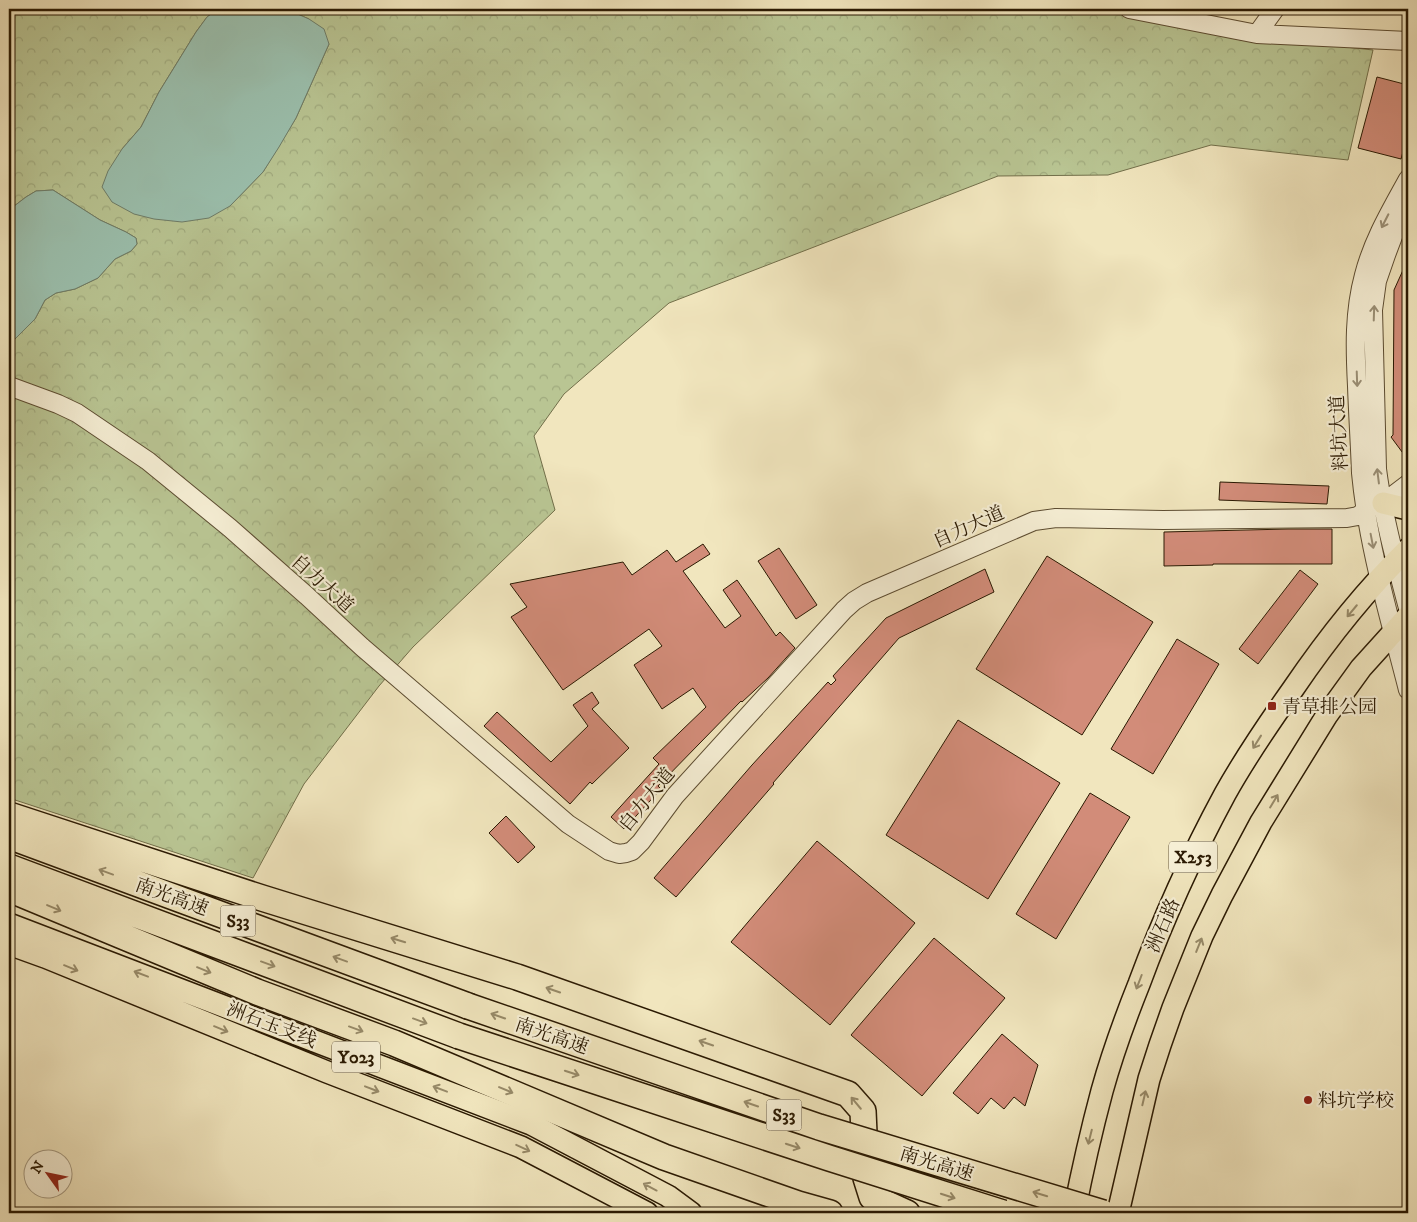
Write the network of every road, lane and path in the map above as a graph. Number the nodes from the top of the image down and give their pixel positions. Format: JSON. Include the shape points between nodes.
{"nodes":[{"id":1,"x":1129,"y":9,"type":"edge"},
{"id":2,"x":1275,"y":9,"type":"edge"},
{"id":3,"x":1257,"y":34,"type":"junction"},
{"id":4,"x":1408,"y":40,"type":"edge"},
{"id":5,"x":1408,"y":179,"type":"edge"},
{"id":6,"x":1408,"y":206,"type":"edge"},
{"id":7,"x":9,"y":386,"type":"edge"},
{"id":8,"x":1408,"y":484,"type":"edge"},
{"id":9,"x":1374,"y":506,"type":"junction"},
{"id":10,"x":1408,"y":509,"type":"edge"},
{"id":11,"x":1402,"y":555,"type":"edge"},
{"id":12,"x":1379,"y":579,"type":"junction"},
{"id":13,"x":1408,"y":608,"type":"edge"},
{"id":14,"x":1408,"y":616,"type":"edge"},
{"id":15,"x":1393,"y":632,"type":"junction"},
{"id":16,"x":1408,"y":690,"type":"edge"},
{"id":17,"x":9,"y":815,"type":"edge"},
{"id":18,"x":9,"y":836,"type":"edge"},
{"id":19,"x":9,"y":867,"type":"edge"},
{"id":20,"x":9,"y":890,"type":"edge"},
{"id":21,"x":9,"y":924,"type":"edge"},
{"id":22,"x":9,"y":944,"type":"edge"},
{"id":23,"x":647,"y":1213,"type":"edge"},
{"id":24,"x":691,"y":1213,"type":"edge"},
{"id":25,"x":830,"y":1213,"type":"edge"},
{"id":26,"x":907,"y":1213,"type":"edge"},
{"id":27,"x":1003,"y":1213,"type":"edge"},
{"id":28,"x":1074,"y":1213,"type":"edge"},
{"id":29,"x":1103,"y":1213,"type":"edge"},
{"id":30,"x":1118,"y":1213,"type":"edge"}],
"edges":[{"from":1,"to":3,"type":"street"},
{"from":2,"to":3,"type":"street"},
{"from":3,"to":4,"type":"street"},
{"from":5,"to":9,"type":"street","name":"料坑大道","one_way":true,"via":[[1381,227],[1358,302],[1356,348],[1361,473]]},
{"from":9,"to":6,"type":"street","name":"料坑大道","one_way":true,"via":[[1377,469],[1373,310],[1377,281]]},
{"from":7,"to":9,"type":"street","name":"自力大道","via":[[77,413],[148,461],[230,528],[362,647],[568,824],[609,852],[618,854],[626,854],[641,842],[675,796],[770,690],[844,610],[867,593],[1034,520],[1323,519],[1358,516]]},
{"from":8,"to":9,"type":"street"},
{"from":9,"to":10,"type":"main road"},
{"from":9,"to":11,"type":"street","name":"料坑大道"},
{"from":9,"to":12,"type":"street","name":"料坑大道","one_way":true},
{"from":11,"to":12,"type":"main road","name":"洲石路","number":"X253"},
{"from":11,"to":13,"type":"street","name":"料坑大道"},
{"from":12,"to":15,"type":"street","name":"料坑大道"},
{"from":12,"to":28,"type":"main road","name":"洲石路","number":"X253","one_way":true,"via":[[1322,647],[1268,725],[1226,792],[1198,846],[1119,1035],[1102,1090]]},
{"from":14,"to":15,"type":"main road","number":"X253"},
{"from":15,"to":16,"type":"street","name":"料坑大道"},
{"from":30,"to":15,"type":"main road","number":"X253","one_way":true,"via":[[1149,1079],[1202,936],[1280,789],[1361,668]]},
{"from":26,"to":17,"type":"highway","one_way":true,"via":[[872,1197],[866,1178],[863,1111],[848,1094],[517,977]]},
{"from":29,"to":18,"type":"highway","name":"南光高速","number":"S33","one_way":true,"bridge":true,"via":[[819,1127],[468,1006]]},
{"from":19,"to":27,"type":"highway","name":"南光高速","number":"S33","one_way":true,"bridge":true,"via":[[459,1036]]},
{"from":20,"to":25,"type":"highway","one_way":true,"via":[[257,992],[394,1043],[664,1157]]},
{"from":24,"to":21,"type":"main road","name":"洲石玉支线","number":"Y023","one_way":true,"via":[[668,1196],[531,1124]]},
{"from":22,"to":23,"type":"main road","name":"洲石玉支线","number":"Y023","one_way":true,"via":[[521,1147]]}]}
